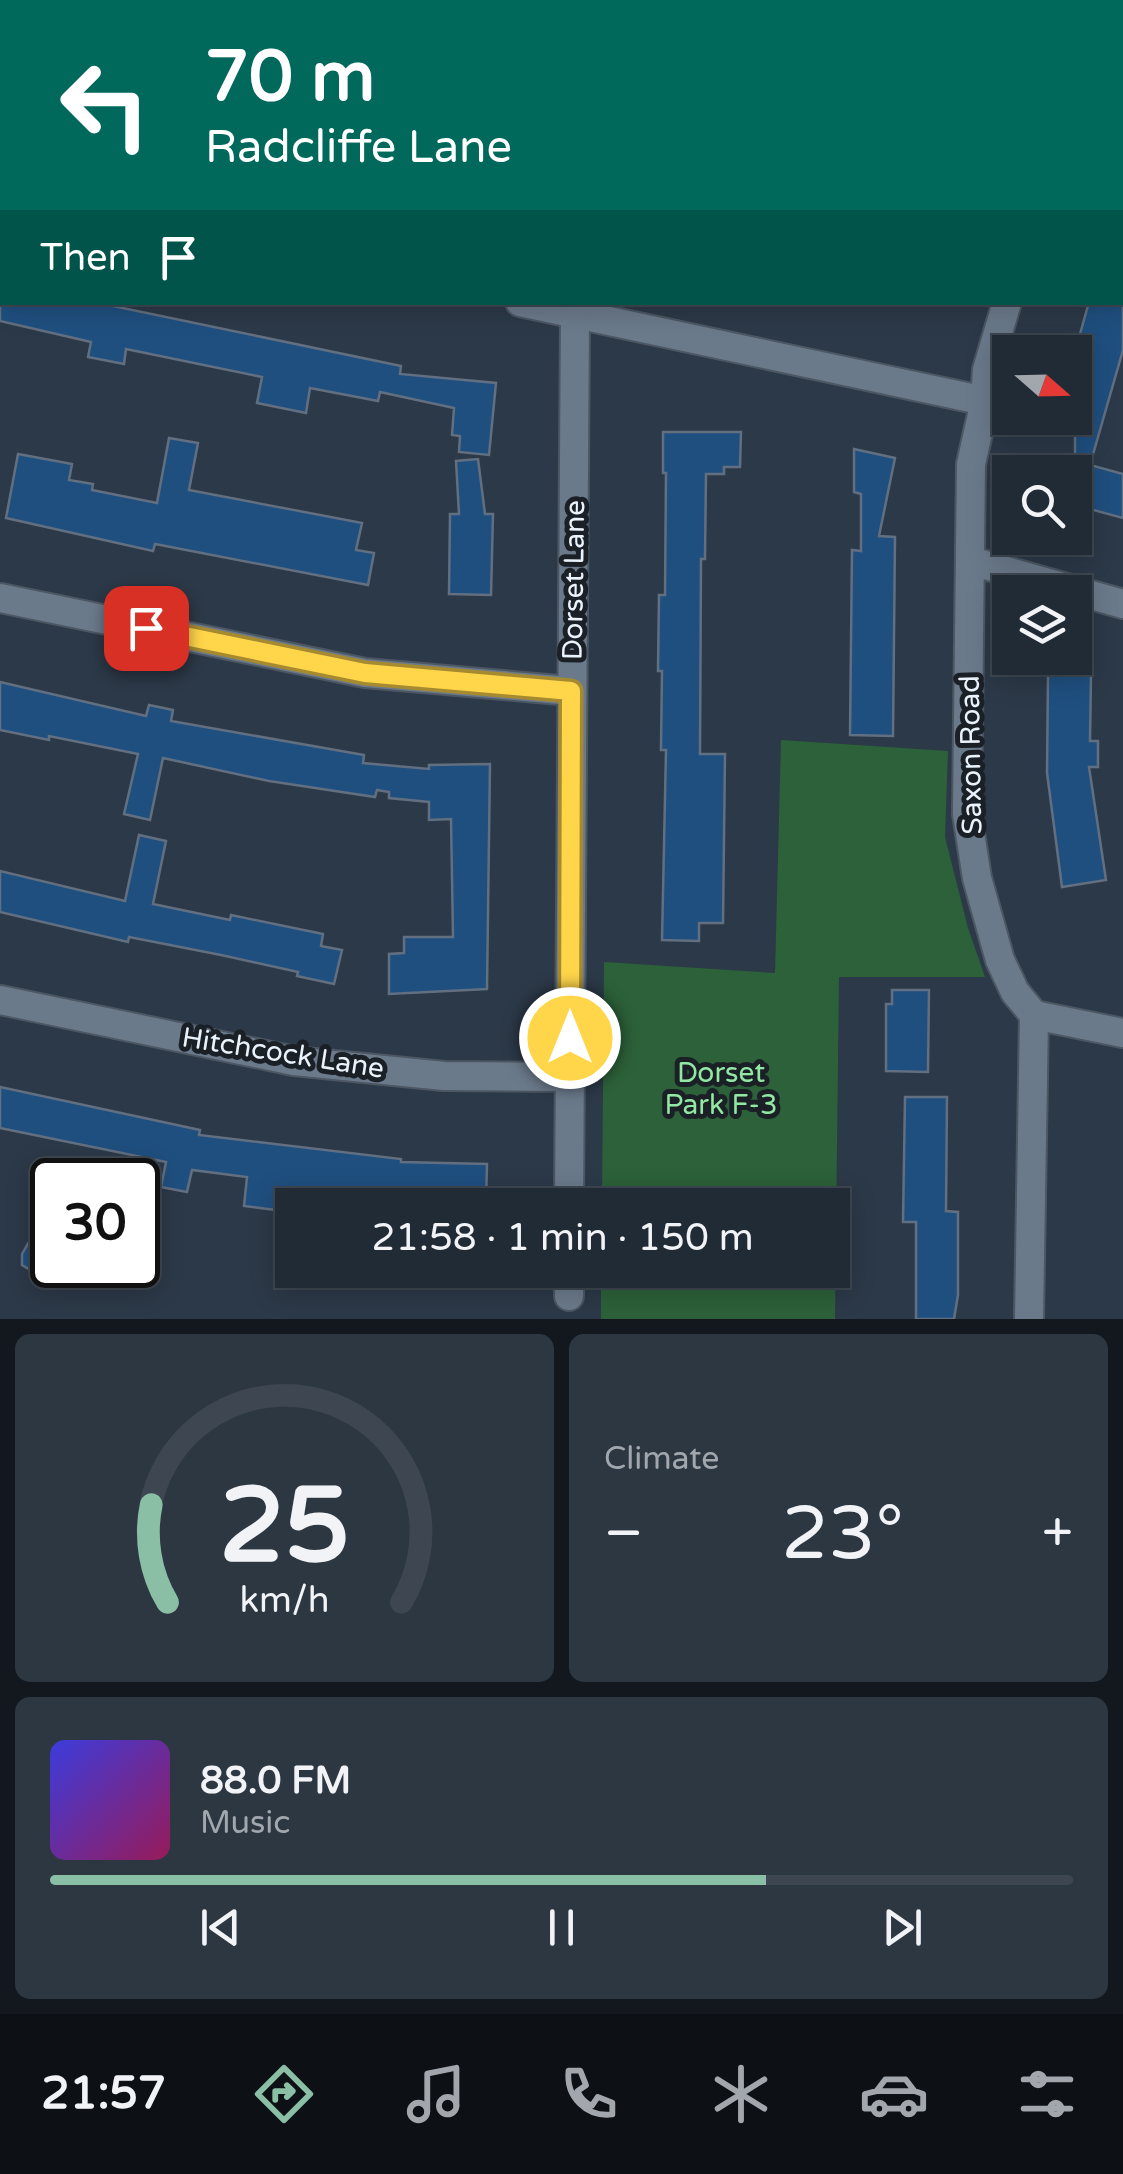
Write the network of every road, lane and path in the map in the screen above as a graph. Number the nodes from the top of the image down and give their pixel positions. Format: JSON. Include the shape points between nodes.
{"nodes":[{"id":1,"x":534,"y":305,"type":"edge"},
{"id":2,"x":1006,"y":305,"type":"edge"},
{"id":3,"x":576,"y":314,"type":"junction"},
{"id":4,"x":985,"y":401,"type":"junction"},
{"id":5,"x":971,"y":560,"type":"junction"},
{"id":6,"x":0,"y":598,"type":"edge"},
{"id":7,"x":1123,"y":604,"type":"edge"},
{"id":8,"x":571,"y":691,"type":"junction"},
{"id":9,"x":0,"y":1000,"type":"edge"},
{"id":10,"x":1034,"y":1015,"type":"junction"},
{"id":11,"x":1123,"y":1034,"type":"edge"},
{"id":12,"x":570,"y":1077,"type":"junction"},
{"id":13,"x":570,"y":1188,"type":"edge"},
{"id":14,"x":1029,"y":1319,"type":"edge"}],
"edges":[{"from":1,"to":3,"type":"street"},
{"from":2,"to":4,"type":"street","name":"Saxon Road"},
{"from":3,"to":4,"type":"street"},
{"from":3,"to":8,"type":"street","name":"Dorset Lane"},
{"from":4,"to":5,"type":"street","name":"Saxon Road","via":[[971,464]]},
{"from":5,"to":7,"type":"street"},
{"from":5,"to":10,"type":"street","name":"Saxon Road","via":[[967,814],[1000,960]]},
{"from":6,"to":8,"type":"street","via":[[365,673]]},
{"from":8,"to":12,"type":"street","name":"Dorset Lane"},
{"from":9,"to":12,"type":"street","name":"Hitchcock Lane","via":[[294,1061],[444,1076]]},
{"from":10,"to":11,"type":"street"},
{"from":10,"to":14,"type":"street"},
{"from":12,"to":13,"type":"street","name":"Dorset Lane"}]}
